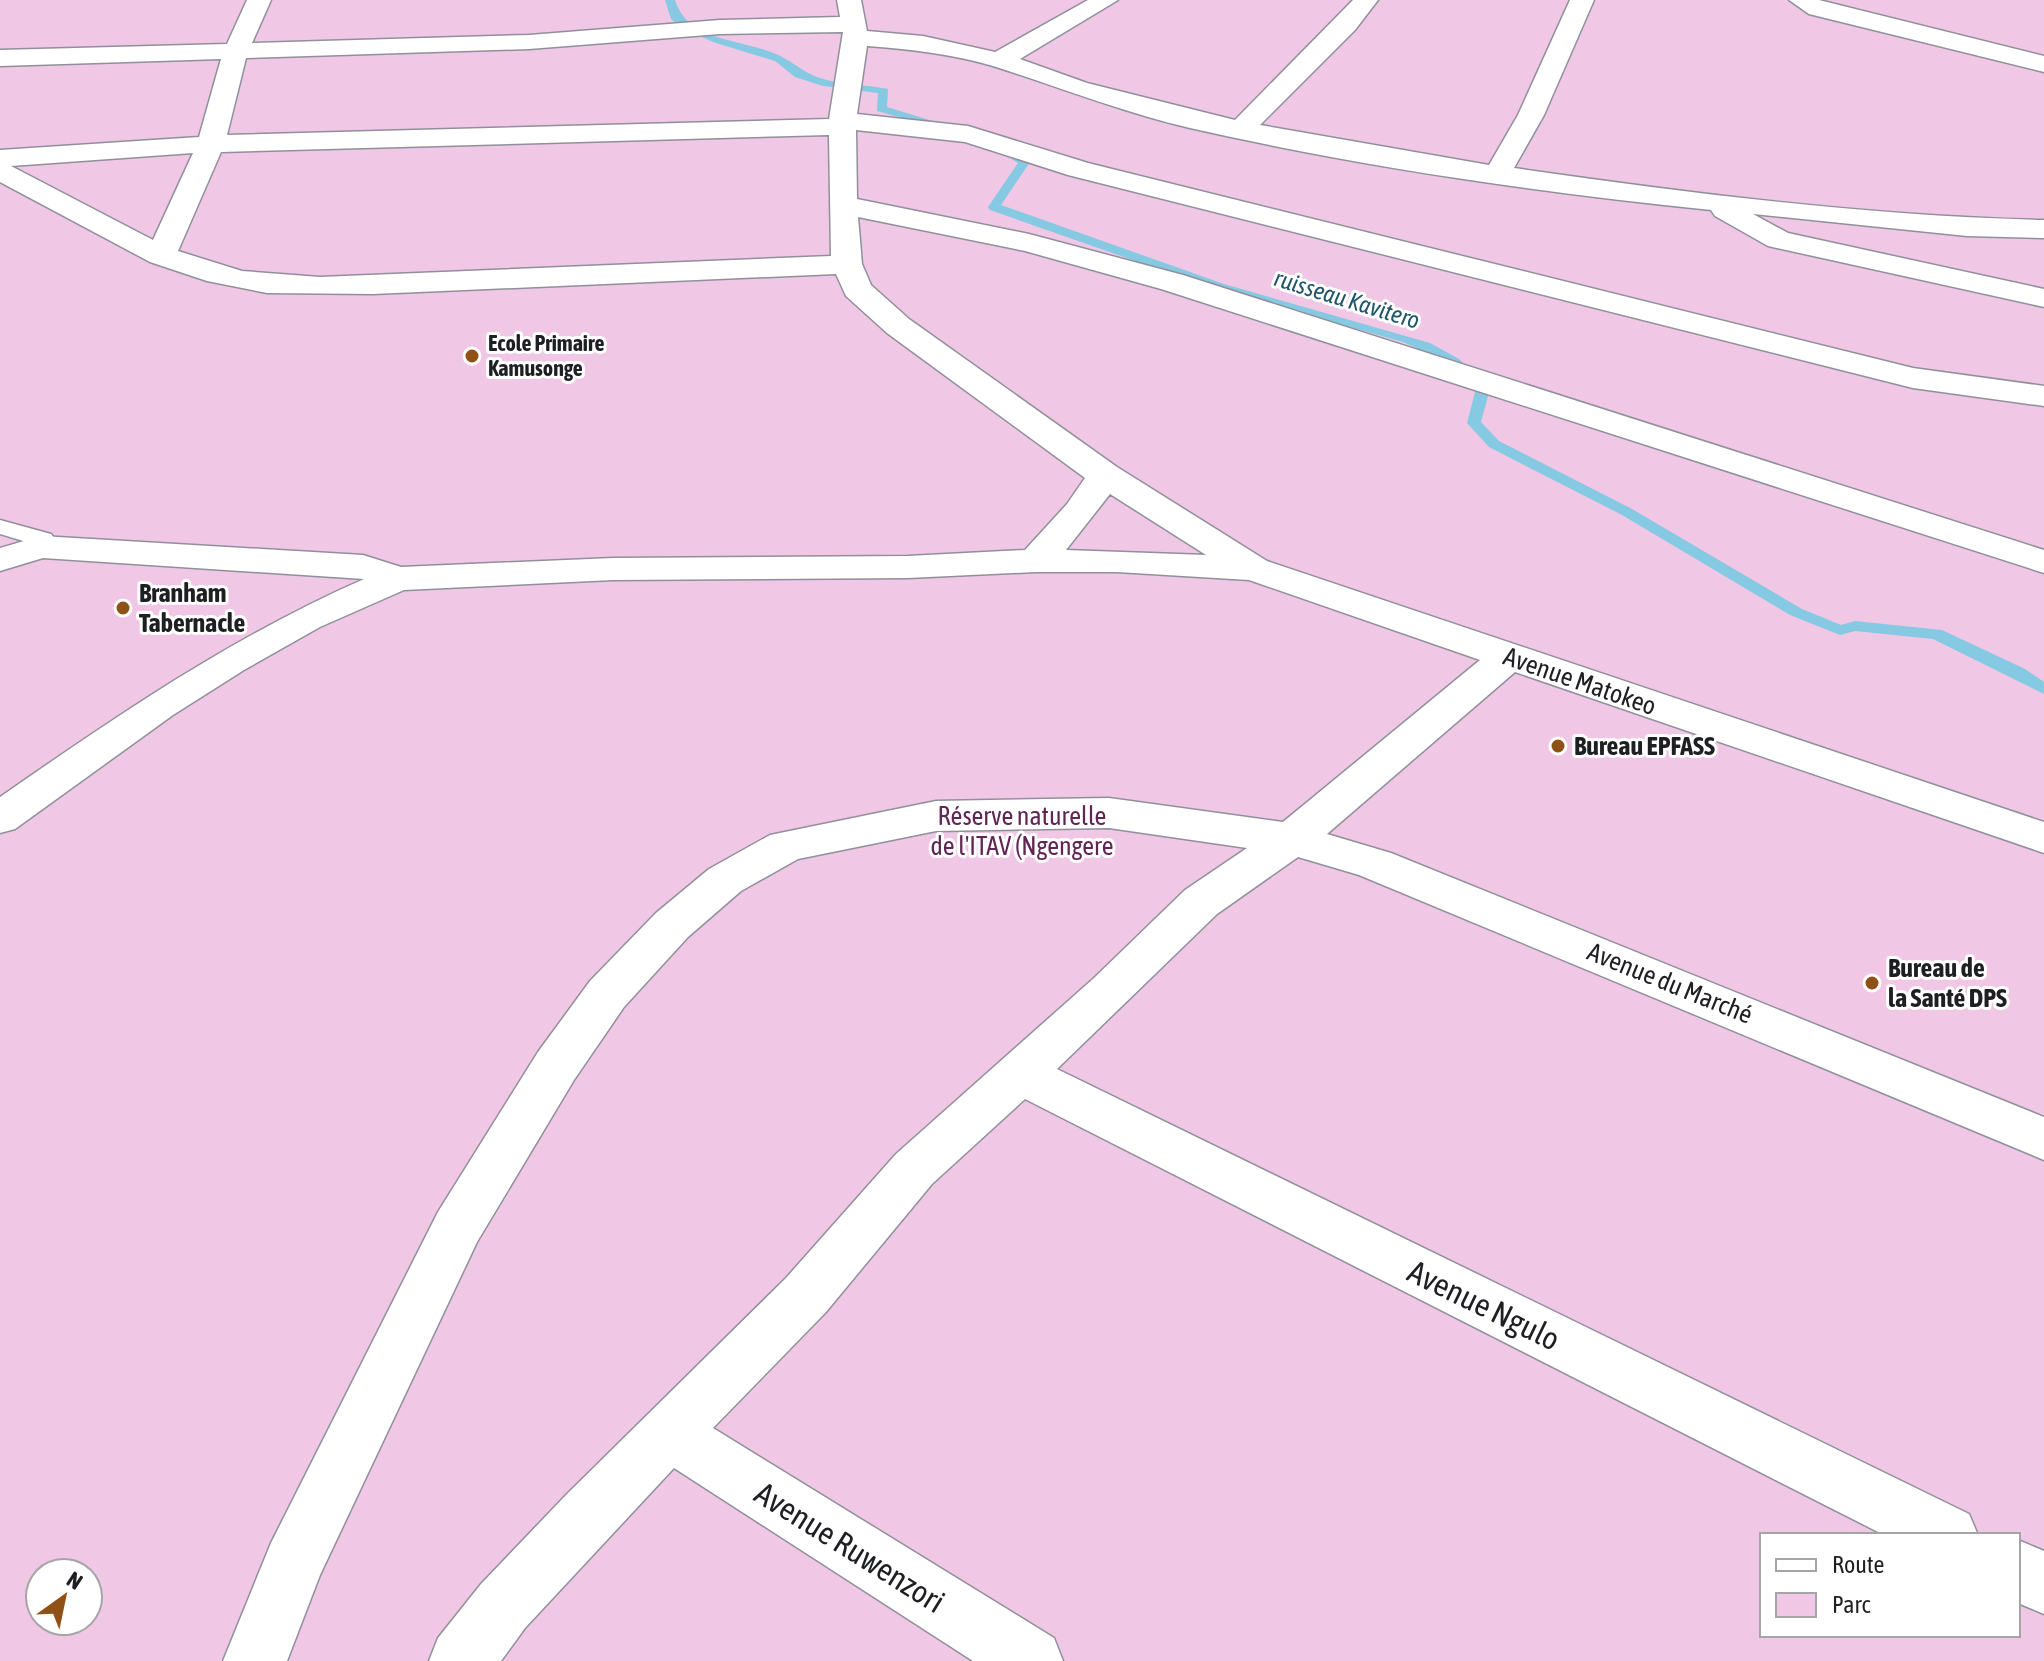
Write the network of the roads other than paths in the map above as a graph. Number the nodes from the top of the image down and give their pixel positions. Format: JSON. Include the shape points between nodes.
{"nodes":[{"id":1,"x":259,"y":0,"type":"edge"},
{"id":2,"x":1106,"y":0,"type":"edge"},
{"id":3,"x":1366,"y":0,"type":"edge"},
{"id":4,"x":1582,"y":0,"type":"edge"},
{"id":5,"x":1801,"y":0,"type":"edge"},
{"id":6,"x":853,"y":21,"type":"edge"},
{"id":7,"x":235,"y":53,"type":"junction"},
{"id":8,"x":0,"y":58,"type":"edge"},
{"id":9,"x":999,"y":60,"type":"junction"},
{"id":10,"x":2044,"y":64,"type":"edge"},
{"id":11,"x":842,"y":123,"type":"junction"},
{"id":12,"x":1240,"y":130,"type":"junction"},
{"id":13,"x":211,"y":144,"type":"junction"},
{"id":14,"x":0,"y":158,"type":"edge"},
{"id":15,"x":0,"y":171,"type":"edge"},
{"id":16,"x":1496,"y":176,"type":"junction"},
{"id":17,"x":1709,"y":201,"type":"junction"},
{"id":18,"x":843,"y":205,"type":"junction"},
{"id":19,"x":2044,"y":229,"type":"edge"},
{"id":20,"x":161,"y":256,"type":"junction"},
{"id":21,"x":847,"y":264,"type":"junction"},
{"id":22,"x":2044,"y":298,"type":"edge"},
{"id":23,"x":2044,"y":396,"type":"edge"},
{"id":24,"x":1104,"y":475,"type":"junction"},
{"id":25,"x":0,"y":527,"type":"edge"},
{"id":26,"x":41,"y":547,"type":"junction"},
{"id":27,"x":0,"y":560,"type":"edge"},
{"id":28,"x":1036,"y":561,"type":"junction"},
{"id":29,"x":2044,"y":562,"type":"edge"},
{"id":30,"x":1254,"y":569,"type":"junction"},
{"id":31,"x":397,"y":579,"type":"junction"},
{"id":32,"x":1508,"y":657,"type":"junction"},
{"id":33,"x":0,"y":818,"type":"edge"},
{"id":34,"x":2044,"y":838,"type":"edge"},
{"id":35,"x":1292,"y":839,"type":"junction"},
{"id":36,"x":1021,"y":1074,"type":"junction"},
{"id":37,"x":2044,"y":1139,"type":"edge"},
{"id":38,"x":670,"y":1433,"type":"junction"},
{"id":39,"x":1943,"y":1533,"type":"edge"},
{"id":40,"x":2020,"y":1571,"type":"edge"},
{"id":41,"x":2044,"y":1583,"type":"edge"},
{"id":42,"x":255,"y":1661,"type":"edge"},
{"id":43,"x":461,"y":1661,"type":"edge"},
{"id":44,"x":1031,"y":1661,"type":"edge"}],
"edges":[{"from":1,"to":7,"type":"street"},
{"from":2,"to":9,"type":"street"},
{"from":3,"to":12,"type":"street"},
{"from":4,"to":16,"type":"street","via":[[1531,115]]},
{"from":5,"to":10,"type":"street","via":[[1818,9]]},
{"from":6,"to":7,"type":"street","via":[[529,42]]},
{"from":6,"to":9,"type":"street"},
{"from":6,"to":11,"type":"street"},
{"from":7,"to":8,"type":"street"},
{"from":7,"to":13,"type":"street"},
{"from":9,"to":12,"type":"street","via":[[1140,107]]},
{"from":11,"to":13,"type":"street"},
{"from":11,"to":18,"type":"street"},
{"from":11,"to":23,"type":"street","via":[[968,134],[1078,169],[1913,378]]},
{"from":12,"to":16,"type":"street"},
{"from":13,"to":14,"type":"street"},
{"from":13,"to":20,"type":"street"},
{"from":15,"to":20,"type":"street"},
{"from":16,"to":17,"type":"street"},
{"from":17,"to":19,"type":"street","via":[[1967,227]]},
{"from":17,"to":22,"type":"street","via":[[1778,240]]},
{"from":18,"to":21,"type":"street"},
{"from":18,"to":29,"type":"street","via":[[1029,243],[1172,282]]},
{"from":20,"to":21,"type":"street","via":[[221,276],[341,285]]},
{"from":21,"to":24,"type":"street","via":[[857,289],[898,326]]},
{"from":24,"to":28,"type":"street","via":[[1081,511]]},
{"from":24,"to":30,"type":"street"},
{"from":25,"to":26,"type":"lane","via":[[43,539]]},
{"from":26,"to":27,"type":"street"},
{"from":26,"to":31,"type":"street","via":[[363,566]]},
{"from":28,"to":30,"type":"street"},
{"from":28,"to":31,"type":"street"},
{"from":30,"to":32,"type":"street","name":"Avenue Matokeo"},
{"from":31,"to":33,"type":"street","via":[[306,619],[230,661]]},
{"from":32,"to":34,"type":"street","name":"Avenue Matokeo"},
{"from":32,"to":35,"type":"street"},
{"from":35,"to":36,"type":"street","via":[[1201,902]]},
{"from":35,"to":37,"type":"street","name":"Avenue du Marché","via":[[1375,864]]},
{"from":35,"to":42,"type":"street","name":"Avenue du Marché","via":[[1109,813],[936,816],[786,846],[725,880],[672,925],[607,994],[556,1066],[457,1228],[293,1564]]},
{"from":36,"to":38,"type":"street","via":[[914,1169],[806,1295]]},
{"from":36,"to":39,"type":"street","name":"Avenue Ngulo"},
{"from":38,"to":43,"type":"street","via":[[513,1594]]},
{"from":38,"to":44,"type":"street","name":"Avenue Ruwenzori"},
{"from":40,"to":41,"type":"street"}]}
